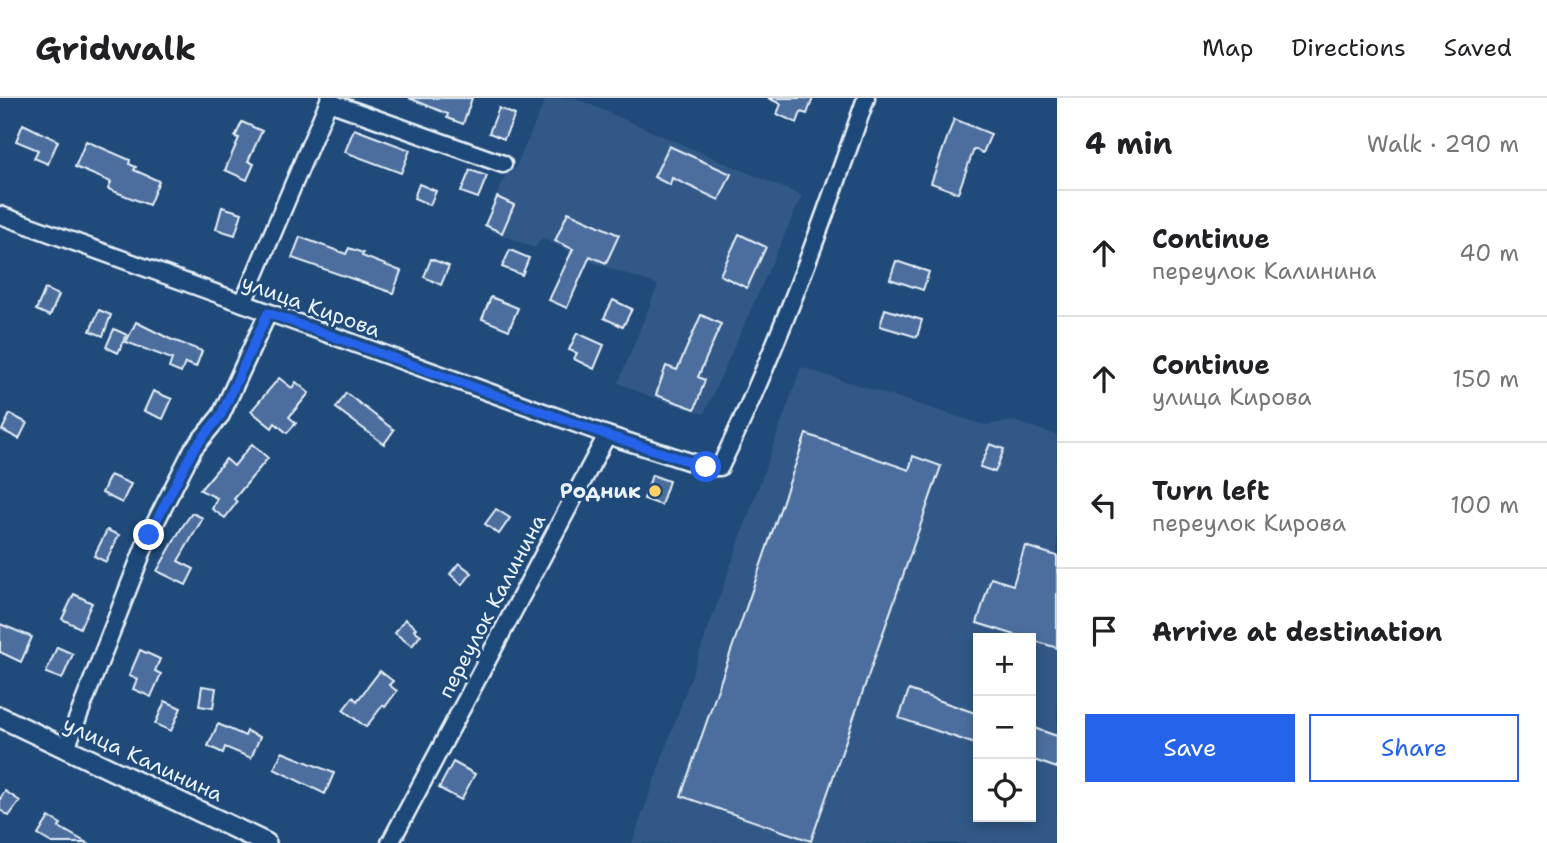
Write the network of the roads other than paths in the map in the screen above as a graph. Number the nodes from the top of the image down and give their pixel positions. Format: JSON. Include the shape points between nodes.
{"nodes":[{"id":1,"x":866,"y":98,"type":"edge"},
{"id":2,"x":330,"y":100,"type":"edge"},
{"id":3,"x":503,"y":164,"type":"dead end"},
{"id":4,"x":0,"y":215,"type":"edge"},
{"id":5,"x":243,"y":303,"type":"junction"},
{"id":6,"x":268,"y":313,"type":"junction"},
{"id":7,"x":607,"y":435,"type":"junction"},
{"id":8,"x":0,"y":717,"type":"edge"},
{"id":9,"x":66,"y":748,"type":"junction"},
{"id":10,"x":266,"y":843,"type":"edge"},
{"id":11,"x":390,"y":843,"type":"edge"}],
"edges":[{"from":1,"to":7,"type":"street","via":[[753,397],[720,467],[706,467]]},
{"from":2,"to":3,"type":"street"},
{"from":2,"to":5,"type":"street"},
{"from":4,"to":5,"type":"street","name":"улица Кирова"},
{"from":5,"to":6,"type":"street","name":"улица Кирова"},
{"from":6,"to":7,"type":"street","name":"улица Кирова"},
{"from":6,"to":9,"type":"street","via":[[221,415],[193,450],[149,535]]},
{"from":7,"to":11,"type":"street","name":"переулок Калинина"},
{"from":8,"to":9,"type":"street","name":"улица Калинина"},
{"from":9,"to":10,"type":"street","name":"улица Калинина"}]}
